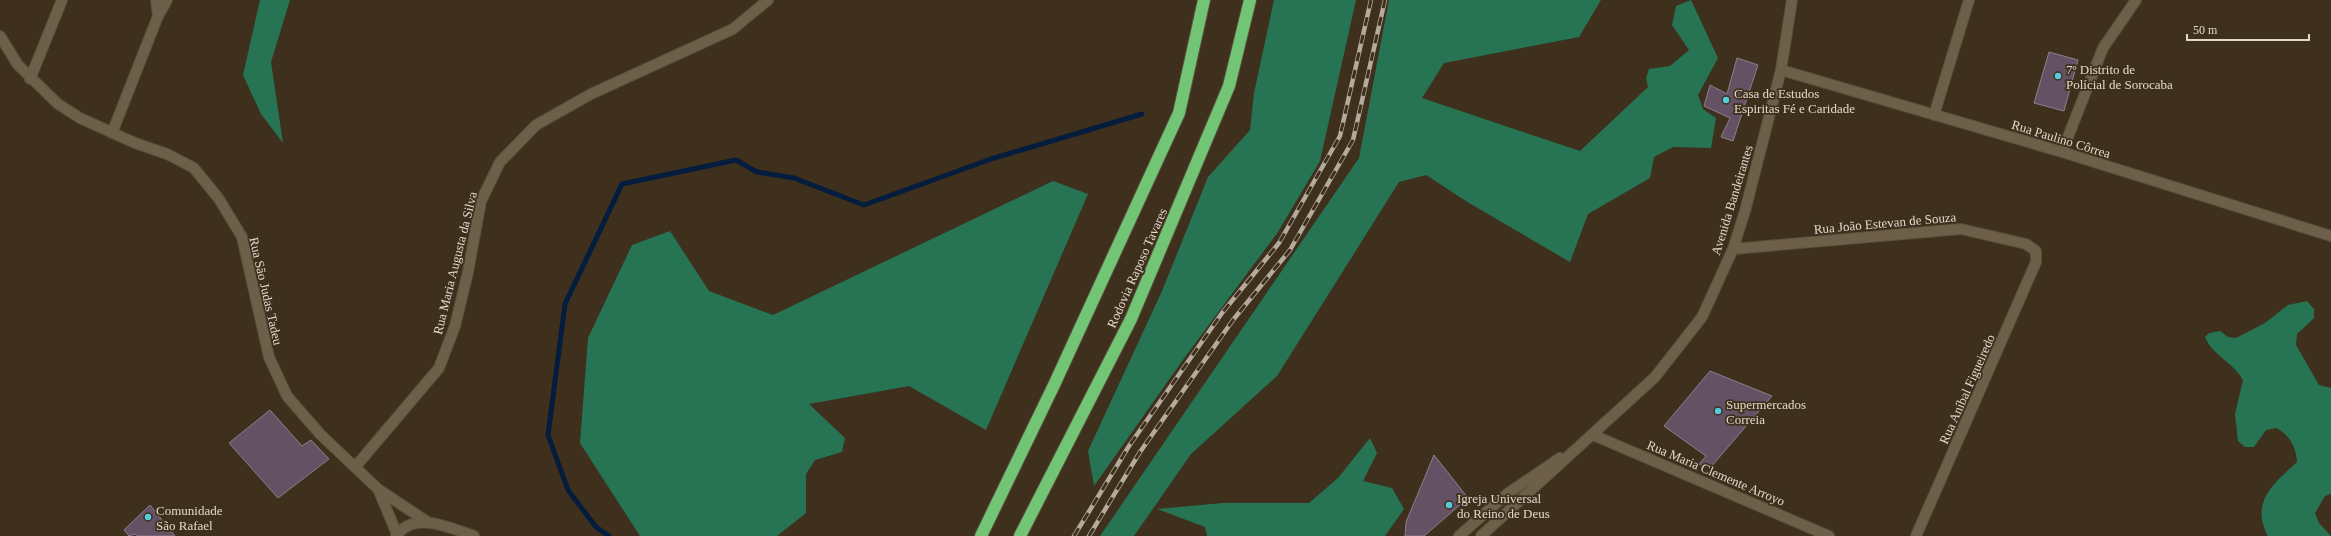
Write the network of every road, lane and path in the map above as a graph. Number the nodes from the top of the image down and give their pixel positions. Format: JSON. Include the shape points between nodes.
{"nodes":[{"id":1,"x":62,"y":0,"type":"edge"},
{"id":2,"x":156,"y":0,"type":"edge"},
{"id":3,"x":167,"y":0,"type":"edge"},
{"id":4,"x":768,"y":0,"type":"edge"},
{"id":5,"x":1204,"y":0,"type":"edge"},
{"id":6,"x":1250,"y":0,"type":"edge"},
{"id":7,"x":1792,"y":0,"type":"edge"},
{"id":8,"x":1969,"y":0,"type":"edge"},
{"id":9,"x":2136,"y":0,"type":"edge"},
{"id":10,"x":158,"y":16,"type":"junction"},
{"id":11,"x":0,"y":36,"type":"edge"},
{"id":12,"x":1782,"y":70,"type":"junction"},
{"id":13,"x":30,"y":79,"type":"junction"},
{"id":14,"x":1934,"y":115,"type":"junction"},
{"id":15,"x":112,"y":133,"type":"junction"},
{"id":16,"x":2062,"y":152,"type":"junction"},
{"id":17,"x":2331,"y":236,"type":"edge"},
{"id":18,"x":1733,"y":249,"type":"junction"},
{"id":19,"x":2036,"y":251,"type":"joint"},
{"id":20,"x":1593,"y":435,"type":"junction"},
{"id":21,"x":356,"y":466,"type":"junction"},
{"id":22,"x":378,"y":489,"type":"junction"},
{"id":23,"x":429,"y":523,"type":"junction"},
{"id":24,"x":397,"y":535,"type":"edge"},
{"id":25,"x":474,"y":536,"type":"edge"},
{"id":26,"x":981,"y":536,"type":"edge"},
{"id":27,"x":1020,"y":536,"type":"edge"},
{"id":28,"x":1459,"y":536,"type":"edge"},
{"id":29,"x":1481,"y":536,"type":"edge"},
{"id":30,"x":1829,"y":536,"type":"edge"},
{"id":31,"x":1916,"y":536,"type":"edge"}],
"edges":[{"from":1,"to":13,"type":"street"},
{"from":2,"to":10,"type":"street"},
{"from":3,"to":10,"type":"street"},
{"from":4,"to":21,"type":"street","name":"Rua Maria Augusta da Silva","via":[[733,29],[591,94],[536,125],[500,162],[481,201],[457,319],[439,368]]},
{"from":5,"to":26,"type":"highway","name":"Rodovia Raposo Tavares","via":[[1179,113],[1054,385]]},
{"from":6,"to":27,"type":"highway","name":"Rodovia Raposo Tavares","via":[[1230,86],[1131,319]]},
{"from":7,"to":12,"type":"street","name":"Avenida Bandeirantes"},
{"from":8,"to":14,"type":"street"},
{"from":9,"to":16,"type":"street","via":[[2103,48]]},
{"from":10,"to":15,"type":"street"},
{"from":11,"to":13,"type":"street","name":"Rua São Judas Tadeu","via":[[18,66]]},
{"from":12,"to":14,"type":"street","name":"Rua Paulino Côrrea"},
{"from":12,"to":18,"type":"street","name":"Avenida Bandeirantes"},
{"from":13,"to":15,"type":"street","name":"Rua São Judas Tadeu","via":[[58,104]]},
{"from":14,"to":16,"type":"street","name":"Rua Paulino Côrrea"},
{"from":15,"to":21,"type":"street","name":"Rua São Judas Tadeu","via":[[194,168],[219,199],[242,237],[269,357],[277,376],[288,396],[304,416]]},
{"from":16,"to":17,"type":"street","name":"Rua Paulino Côrrea"},
{"from":18,"to":19,"type":"street","name":"Rua João Estevan de Souza","via":[[1961,229],[2026,244]]},
{"from":18,"to":20,"type":"street","name":"Avenida Bandeirantes","via":[[1702,317],[1655,377]]},
{"from":19,"to":31,"type":"street","name":"Rua Aníbal Figueiredo","via":[[2036,262]]},
{"from":20,"to":28,"type":"street","name":"Avenida Bandeirantes","via":[[1507,494]]},
{"from":20,"to":29,"type":"street","name":"Avenida Bandeirantes"},
{"from":20,"to":30,"type":"street","name":"Rua Maria Clemente Arroyo"},
{"from":21,"to":22,"type":"street","name":"Rua São Judas Tadeu"},
{"from":22,"to":23,"type":"street","name":"Rua São Judas Tadeu"},
{"from":22,"to":24,"type":"street","name":"Rua São Judas Tadeu"},
{"from":23,"to":24,"type":"street","via":[[405,526]]},
{"from":23,"to":25,"type":"street"}]}
